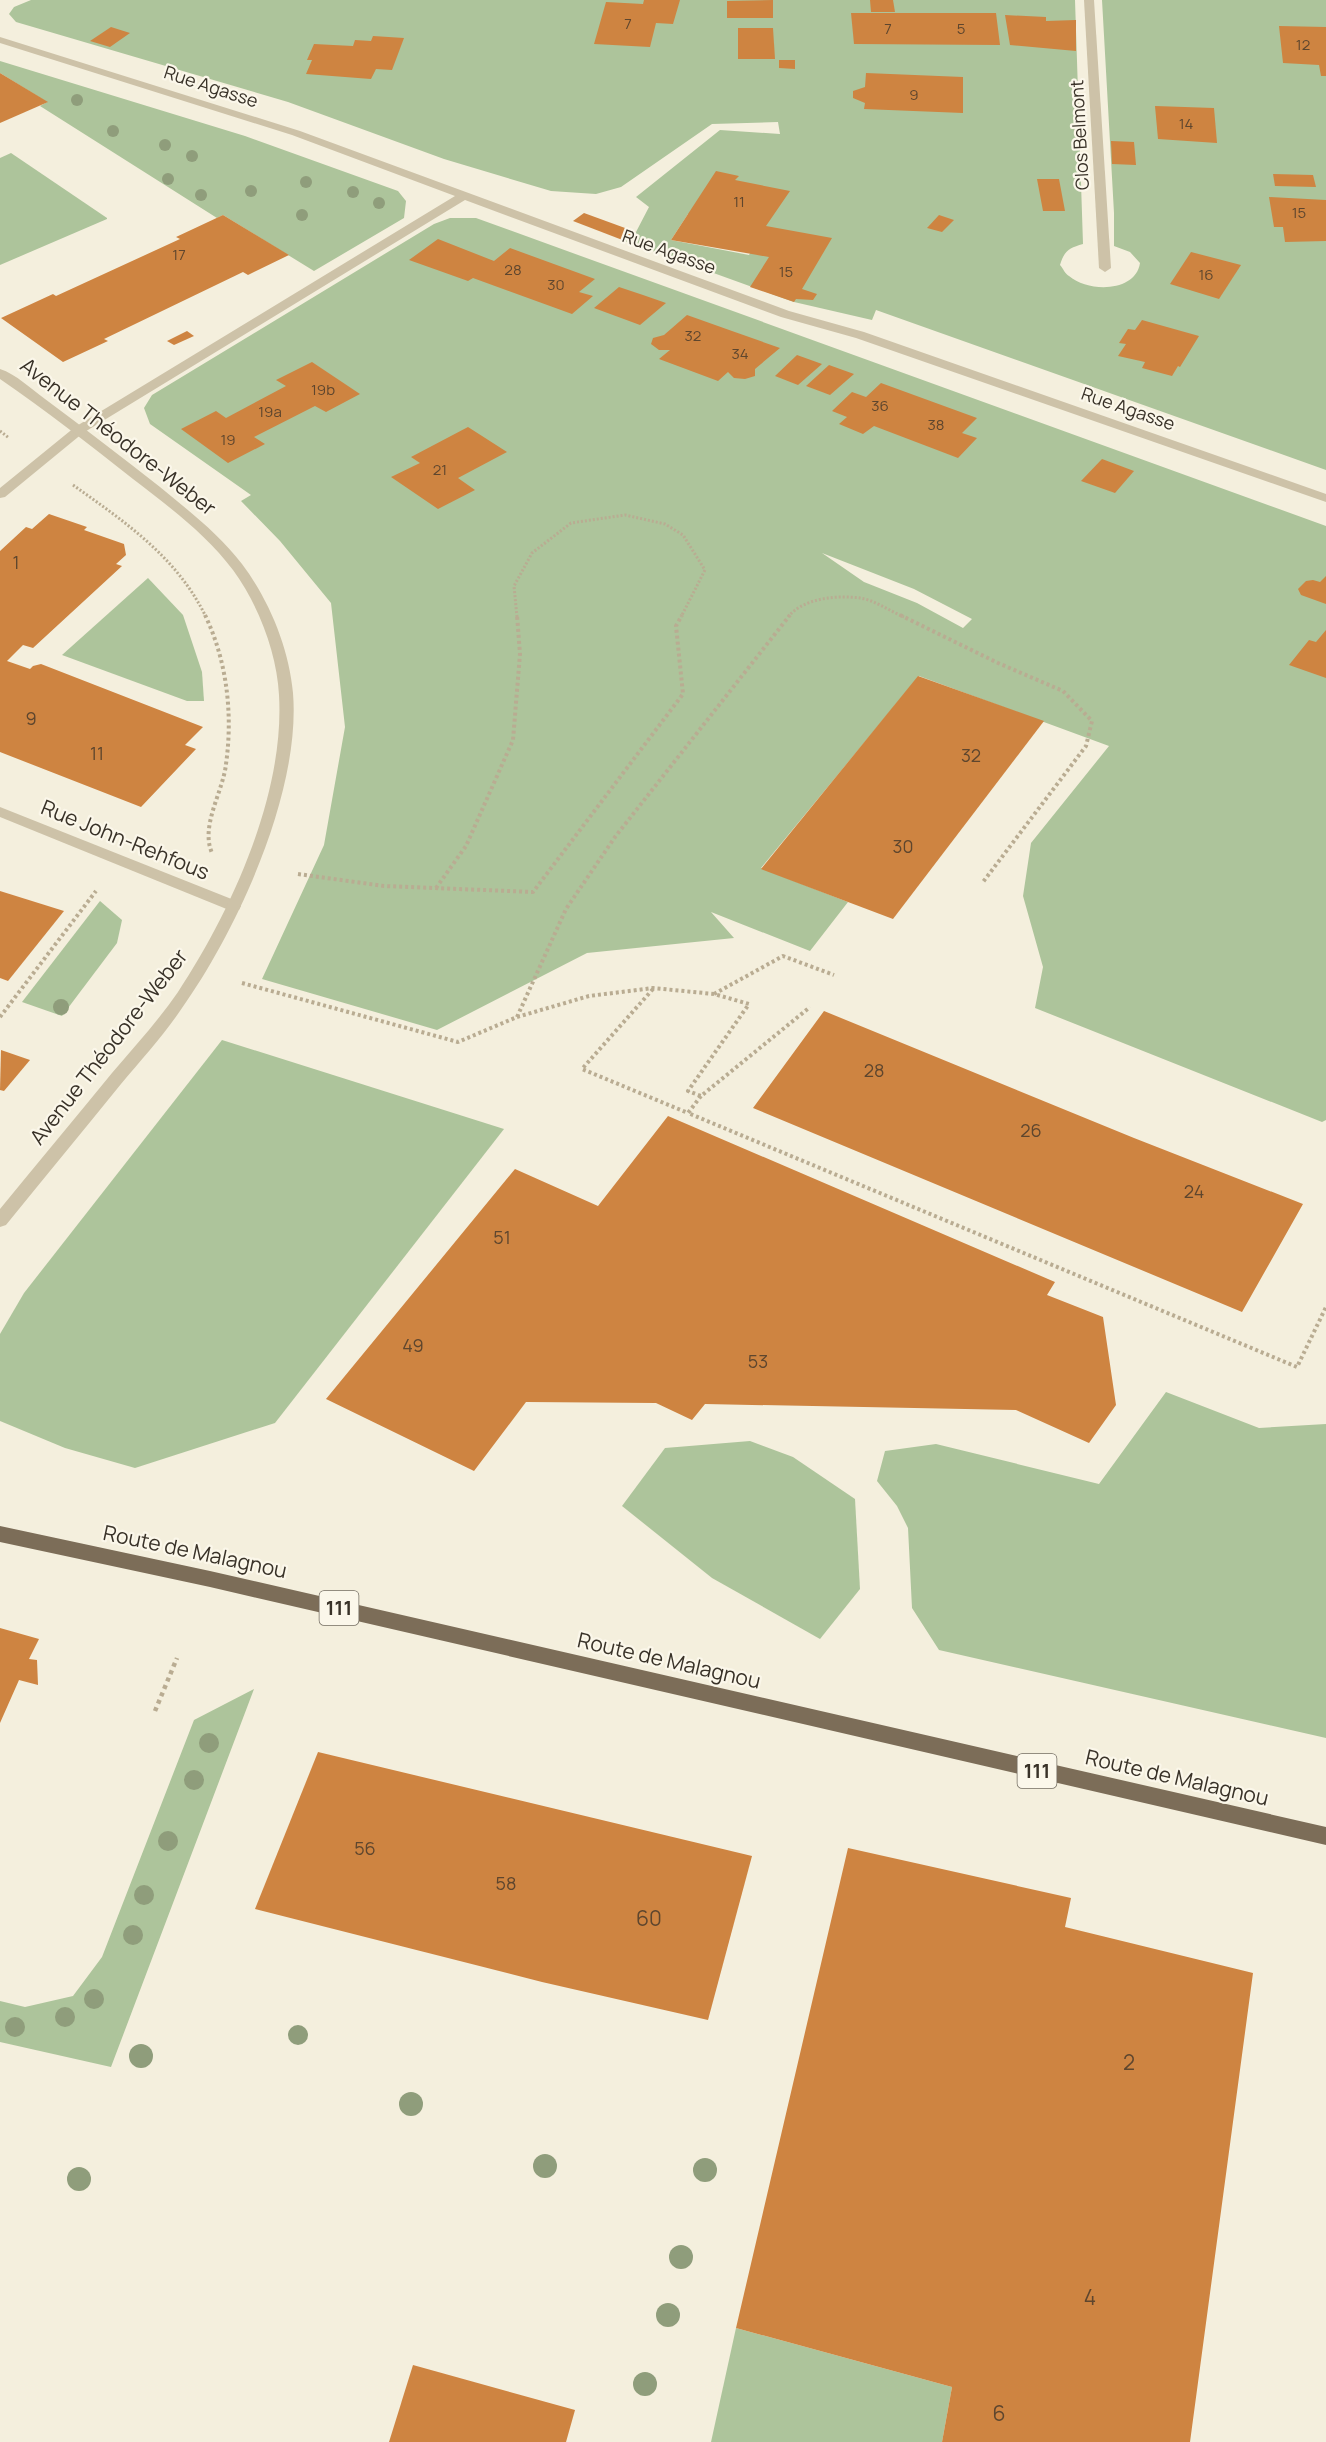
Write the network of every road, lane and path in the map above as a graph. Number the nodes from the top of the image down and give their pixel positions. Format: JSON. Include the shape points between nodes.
{"nodes":[{"id":1,"x":1089,"y":0,"type":"edge"},
{"id":2,"x":0,"y":40,"type":"edge"},
{"id":3,"x":465,"y":195,"type":"junction"},
{"id":4,"x":1105,"y":268,"type":"dead end"},
{"id":5,"x":0,"y":373,"type":"edge"},
{"id":6,"x":79,"y":430,"type":"junction"},
{"id":7,"x":0,"y":431,"type":"edge"},
{"id":8,"x":40,"y":461,"type":"junction"},
{"id":9,"x":0,"y":494,"type":"edge"},
{"id":10,"x":1326,"y":498,"type":"edge"},
{"id":11,"x":0,"y":812,"type":"edge"},
{"id":12,"x":298,"y":874,"type":"dead end"},
{"id":13,"x":983,"y":882,"type":"dead end"},
{"id":14,"x":100,"y":886,"type":"dead end"},
{"id":15,"x":436,"y":888,"type":"junction"},
{"id":16,"x":234,"y":906,"type":"junction"},
{"id":17,"x":834,"y":975,"type":"dead end"},
{"id":18,"x":242,"y":983,"type":"dead end"},
{"id":19,"x":653,"y":988,"type":"junction"},
{"id":20,"x":714,"y":994,"type":"junction"},
{"id":21,"x":810,"y":1006,"type":"dead end"},
{"id":22,"x":0,"y":1017,"type":"edge"},
{"id":23,"x":517,"y":1017,"type":"junction"},
{"id":24,"x":701,"y":1096,"type":"junction"},
{"id":25,"x":688,"y":1113,"type":"junction"},
{"id":26,"x":0,"y":1221,"type":"edge"},
{"id":27,"x":1326,"y":1307,"type":"edge"},
{"id":28,"x":0,"y":1534,"type":"edge"},
{"id":29,"x":177,"y":1658,"type":"dead end"},
{"id":30,"x":155,"y":1711,"type":"dead end"},
{"id":31,"x":1326,"y":1836,"type":"edge"}],
"edges":[{"from":1,"to":4,"type":"street","name":"Clos Belmont"},
{"from":2,"to":3,"type":"street","name":"Rue Agasse","via":[[296,133]]},
{"from":3,"to":6,"type":"street"},
{"from":3,"to":10,"type":"street","name":"Rue Agasse","via":[[785,314],[860,335]]},
{"from":5,"to":6,"type":"street","name":"Avenue Théodore-Weber"},
{"from":6,"to":8,"type":"street"},
{"from":6,"to":16,"type":"street","name":"Avenue Théodore-Weber","via":[[198,524],[238,568],[277,651],[286,696],[279,771]]},
{"from":7,"to":8,"type":"path"},
{"from":8,"to":9,"type":"street"},
{"from":8,"to":16,"type":"path","via":[[164,555],[185,580],[208,620],[222,662],[229,711],[226,765],[206,839]]},
{"from":11,"to":16,"type":"street","name":"Rue John-Rehfous"},
{"from":12,"to":15,"type":"path","via":[[324,880]]},
{"from":13,"to":23,"type":"path","via":[[1086,746],[1092,721],[1063,691],[921,624],[861,598],[822,599],[796,607],[615,837],[566,909]]},
{"from":14,"to":22,"type":"path"},
{"from":15,"to":15,"type":"path","via":[[466,846],[513,740],[520,654],[514,586],[532,553],[571,523],[626,515],[665,524],[683,535],[705,570],[676,626],[683,694],[533,892]]},
{"from":16,"to":26,"type":"street","name":"Avenue Théodore-Weber","via":[[212,951],[182,997]]},
{"from":17,"to":20,"type":"path","via":[[783,956]]},
{"from":18,"to":23,"type":"path","via":[[458,1042]]},
{"from":19,"to":20,"type":"path"},
{"from":19,"to":23,"type":"path","via":[[589,996]]},
{"from":19,"to":25,"type":"path","via":[[582,1069]]},
{"from":20,"to":24,"type":"path","via":[[749,1005],[688,1090]]},
{"from":21,"to":24,"type":"path"},
{"from":24,"to":25,"type":"path"},
{"from":25,"to":27,"type":"path","via":[[1297,1367]]},
{"from":28,"to":31,"type":"main road","name":"Route de Malagnou","number":"111"},
{"from":29,"to":30,"type":"path"}]}
